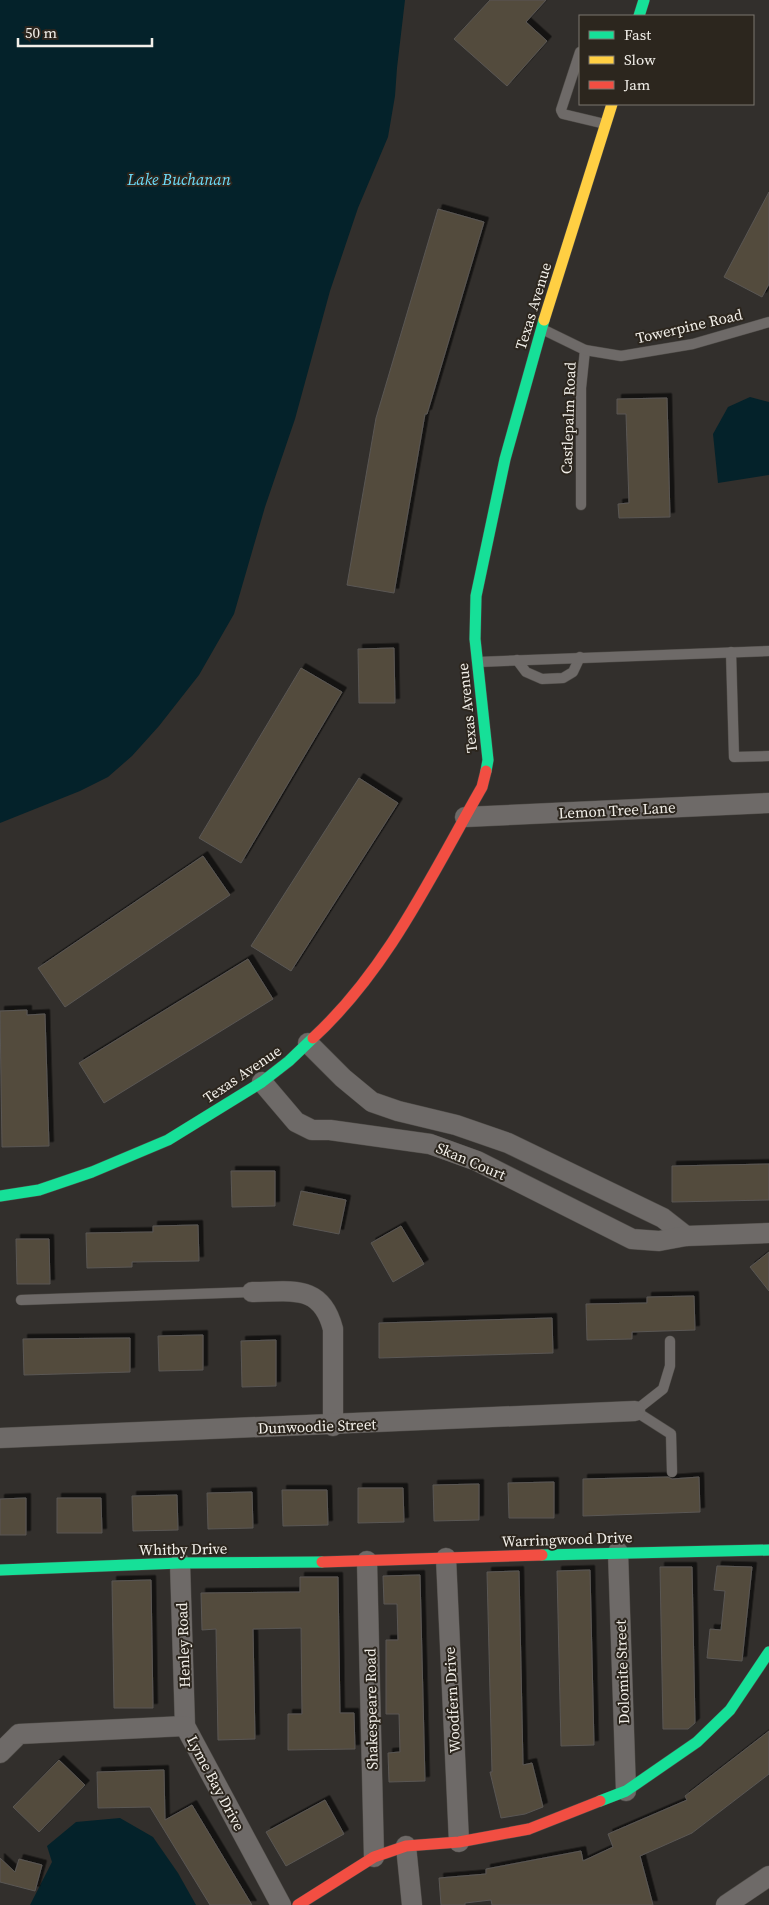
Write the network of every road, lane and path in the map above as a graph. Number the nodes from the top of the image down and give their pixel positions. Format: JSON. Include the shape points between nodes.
{"nodes":[{"id":1,"x":644,"y":0,"type":"edge"},
{"id":2,"x":639,"y":15,"type":"edge"},
{"id":3,"x":579,"y":55,"type":"edge"},
{"id":4,"x":612,"y":105,"type":"edge"},
{"id":5,"x":606,"y":125,"type":"junction"},
{"id":6,"x":769,"y":322,"type":"edge"},
{"id":7,"x":541,"y":329,"type":"junction"},
{"id":8,"x":585,"y":350,"type":"junction"},
{"id":9,"x":581,"y":505,"type":"dead end"},
{"id":10,"x":769,"y":651,"type":"edge"},
{"id":11,"x":731,"y":652,"type":"junction"},
{"id":12,"x":580,"y":657,"type":"junction"},
{"id":13,"x":517,"y":660,"type":"junction"},
{"id":14,"x":477,"y":662,"type":"junction"},
{"id":15,"x":769,"y":756,"type":"edge"},
{"id":16,"x":769,"y":803,"type":"edge"},
{"id":17,"x":465,"y":817,"type":"junction"},
{"id":18,"x":308,"y":1043,"type":"junction"},
{"id":19,"x":262,"y":1082,"type":"junction"},
{"id":20,"x":0,"y":1196,"type":"edge"},
{"id":21,"x":769,"y":1233,"type":"edge"},
{"id":22,"x":686,"y":1236,"type":"junction"},
{"id":23,"x":252,"y":1292,"type":"joint"},
{"id":24,"x":21,"y":1300,"type":"dead end"},
{"id":25,"x":670,"y":1341,"type":"dead end"},
{"id":26,"x":635,"y":1411,"type":"junction"},
{"id":27,"x":333,"y":1426,"type":"junction"},
{"id":28,"x":0,"y":1438,"type":"edge"},
{"id":29,"x":672,"y":1472,"type":"dead end"},
{"id":30,"x":769,"y":1550,"type":"edge"},
{"id":31,"x":618,"y":1552,"type":"junction"},
{"id":32,"x":446,"y":1558,"type":"junction"},
{"id":33,"x":367,"y":1561,"type":"junction"},
{"id":34,"x":180,"y":1563,"type":"junction"},
{"id":35,"x":0,"y":1570,"type":"edge"},
{"id":36,"x":769,"y":1652,"type":"edge"},
{"id":37,"x":185,"y":1726,"type":"junction"},
{"id":38,"x":0,"y":1753,"type":"edge"},
{"id":39,"x":626,"y":1792,"type":"junction"},
{"id":40,"x":459,"y":1842,"type":"junction"},
{"id":41,"x":406,"y":1846,"type":"junction"},
{"id":42,"x":374,"y":1857,"type":"junction"},
{"id":43,"x":769,"y":1876,"type":"edge"},
{"id":44,"x":281,"y":1905,"type":"edge"},
{"id":45,"x":298,"y":1905,"type":"edge"},
{"id":46,"x":412,"y":1905,"type":"edge"},
{"id":47,"x":726,"y":1905,"type":"edge"}],
"edges":[{"from":1,"to":2,"type":"street"},
{"from":3,"to":5,"type":"lane","via":[[561,110],[563,114]]},
{"from":4,"to":5,"type":"street","name":"Texas Avenue"},
{"from":5,"to":7,"type":"street","name":"Texas Avenue"},
{"from":6,"to":8,"type":"lane","name":"Towerpine Road","via":[[693,344],[621,356]]},
{"from":7,"to":8,"type":"lane","name":"Castlepalm Road"},
{"from":7,"to":14,"type":"street","name":"Texas Avenue","via":[[505,459],[476,596]]},
{"from":8,"to":9,"type":"lane","name":"Castlepalm Road"},
{"from":10,"to":11,"type":"lane"},
{"from":11,"to":12,"type":"lane"},
{"from":11,"to":15,"type":"lane","via":[[734,757]]},
{"from":12,"to":13,"type":"lane"},
{"from":12,"to":13,"type":"lane","via":[[573,672],[564,678],[542,679],[526,672]]},
{"from":13,"to":14,"type":"lane"},
{"from":14,"to":17,"type":"street","name":"Texas Avenue","via":[[488,760],[482,787]]},
{"from":16,"to":17,"type":"street","name":"Lemon Tree Lane"},
{"from":17,"to":18,"type":"street","name":"Texas Avenue","via":[[399,934],[337,1016]]},
{"from":18,"to":19,"type":"street","name":"Texas Avenue"},
{"from":18,"to":22,"type":"street","name":"Skan Court","via":[[372,1102],[508,1143],[663,1218]]},
{"from":19,"to":20,"type":"street","name":"Texas Avenue","via":[[168,1140],[39,1190]]},
{"from":19,"to":22,"type":"street","name":"Skan Court","via":[[296,1122],[312,1130],[430,1144],[477,1161],[632,1239],[659,1241]]},
{"from":21,"to":22,"type":"street","name":"Skan Court"},
{"from":23,"to":24,"type":"lane"},
{"from":23,"to":27,"type":"street","via":[[302,1292],[324,1305],[333,1329]]},
{"from":25,"to":26,"type":"lane","via":[[670,1366],[663,1389]]},
{"from":26,"to":27,"type":"street","name":"Dunwoodie Street"},
{"from":26,"to":29,"type":"lane","via":[[671,1434]]},
{"from":27,"to":28,"type":"street","name":"Dunwoodie Street"},
{"from":30,"to":31,"type":"street","name":"Warringwood Drive"},
{"from":31,"to":32,"type":"street","name":"Warringwood Drive"},
{"from":31,"to":39,"type":"street","name":"Dolomite Street"},
{"from":32,"to":33,"type":"street","name":"Warringwood Drive"},
{"from":32,"to":40,"type":"street","name":"Woodfern Drive"},
{"from":33,"to":34,"type":"street","name":"Whitby Drive"},
{"from":33,"to":42,"type":"street","name":"Shakespeare Road"},
{"from":34,"to":35,"type":"street","name":"Whitby Drive"},
{"from":34,"to":37,"type":"street","name":"Henley Road"},
{"from":36,"to":39,"type":"street","via":[[730,1710],[697,1742]]},
{"from":37,"to":38,"type":"street","name":"Lyme Bay Drive","via":[[19,1734]]},
{"from":37,"to":44,"type":"street","name":"Lyme Bay Drive"},
{"from":39,"to":40,"type":"street","via":[[529,1828]]},
{"from":40,"to":41,"type":"street"},
{"from":41,"to":42,"type":"street"},
{"from":41,"to":46,"type":"street"},
{"from":42,"to":45,"type":"street"},
{"from":43,"to":47,"type":"street"}]}
